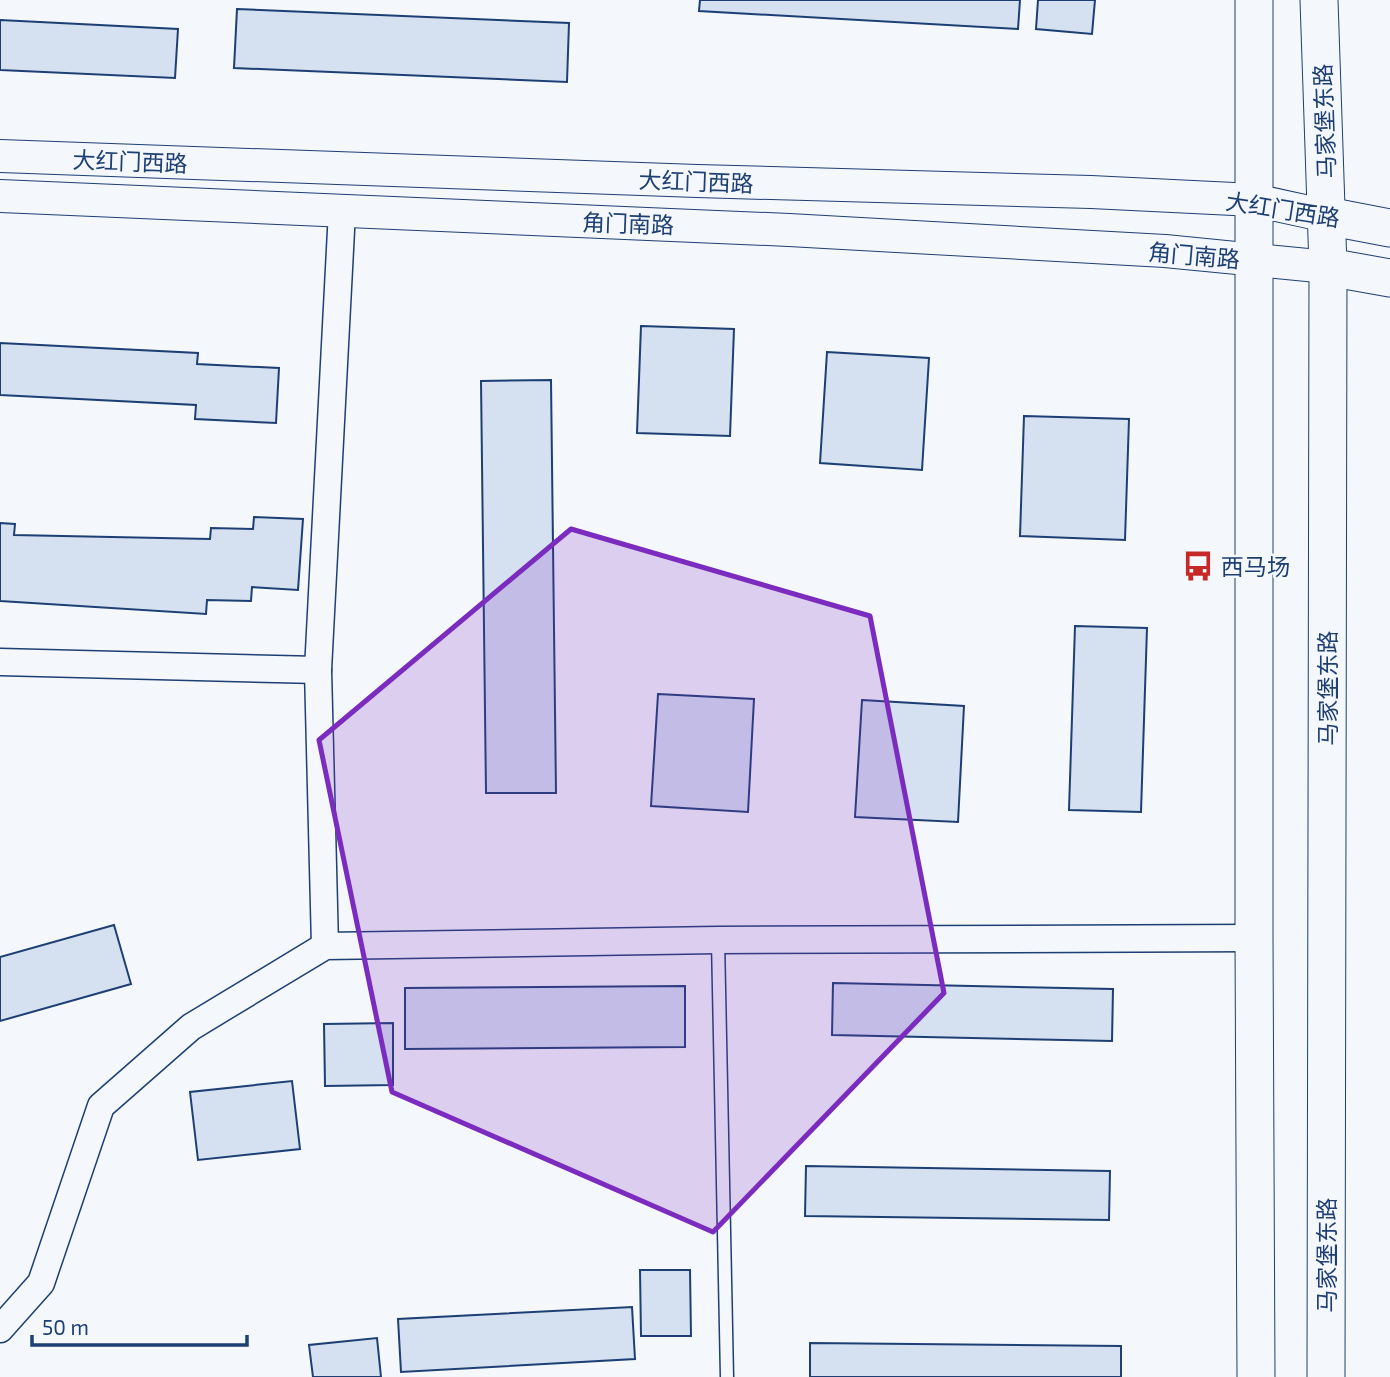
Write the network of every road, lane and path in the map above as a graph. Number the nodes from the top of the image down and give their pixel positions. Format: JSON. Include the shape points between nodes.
{"nodes":[{"id":1,"x":1254,"y":0,"type":"edge"},
{"id":2,"x":1320,"y":0,"type":"edge"},
{"id":3,"x":0,"y":156,"type":"edge"},
{"id":4,"x":0,"y":196,"type":"edge"},
{"id":5,"x":1254,"y":200,"type":"junction"},
{"id":6,"x":342,"y":211,"type":"junction"},
{"id":7,"x":1328,"y":216,"type":"junction"},
{"id":8,"x":1390,"y":228,"type":"edge"},
{"id":9,"x":1255,"y":261,"type":"junction"},
{"id":10,"x":1328,"y":267,"type":"junction"},
{"id":11,"x":1390,"y":278,"type":"edge"},
{"id":12,"x":0,"y":662,"type":"edge"},
{"id":13,"x":318,"y":670,"type":"junction"},
{"id":14,"x":1254,"y":938,"type":"junction"},
{"id":15,"x":718,"y":940,"type":"junction"},
{"id":16,"x":324,"y":946,"type":"junction"},
{"id":17,"x":0,"y":1329,"type":"edge"},
{"id":18,"x":727,"y":1377,"type":"edge"},
{"id":19,"x":1256,"y":1377,"type":"edge"},
{"id":20,"x":1326,"y":1377,"type":"edge"}],
"edges":[{"from":1,"to":5,"type":"main road"},
{"from":2,"to":7,"type":"main road","name":"马家堡东路"},
{"from":3,"to":5,"type":"street","name":"大红门西路"},
{"from":4,"to":6,"type":"street","name":"角门南路"},
{"from":5,"to":7,"type":"street","name":"大红门西路"},
{"from":5,"to":9,"type":"main road"},
{"from":6,"to":9,"type":"street","name":"角门南路","via":[[831,232],[1165,251]]},
{"from":6,"to":13,"type":"street"},
{"from":7,"to":8,"type":"main road","name":"大红门西路"},
{"from":7,"to":10,"type":"main road","name":"马家堡东路"},
{"from":9,"to":10,"type":"street"},
{"from":9,"to":14,"type":"main road"},
{"from":10,"to":11,"type":"main road"},
{"from":10,"to":20,"type":"main road","name":"马家堡东路"},
{"from":12,"to":13,"type":"street"},
{"from":13,"to":16,"type":"street"},
{"from":14,"to":15,"type":"street"},
{"from":14,"to":19,"type":"main road"},
{"from":15,"to":16,"type":"street"},
{"from":15,"to":18,"type":"lane"},
{"from":16,"to":17,"type":"street","via":[[191,1027],[101,1106],[41,1283]]}]}
